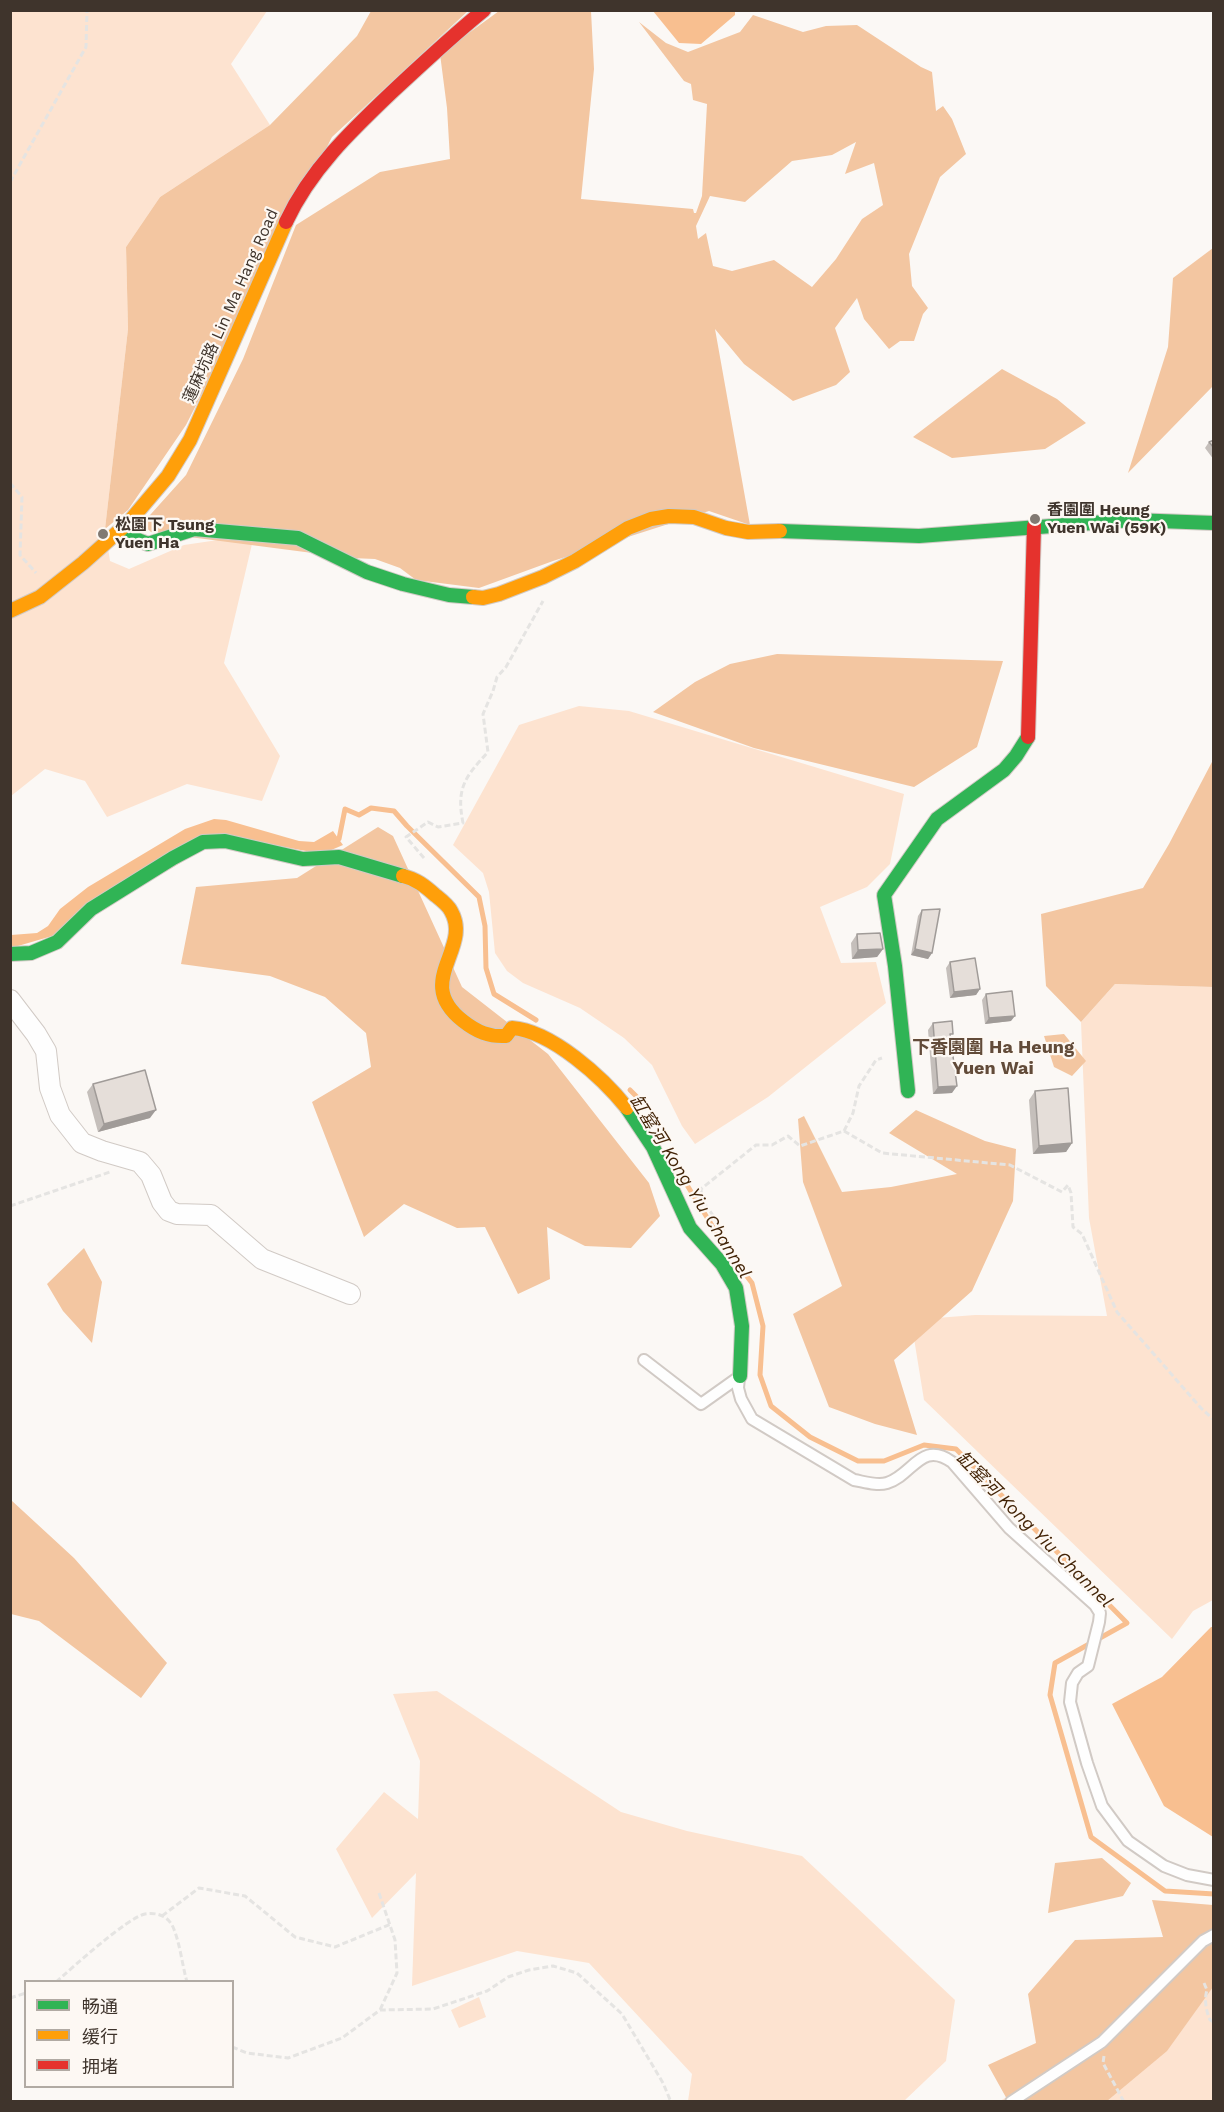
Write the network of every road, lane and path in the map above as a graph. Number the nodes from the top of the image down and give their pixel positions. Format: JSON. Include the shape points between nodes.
{"nodes":[{"id":1,"x":87,"y":10,"type":"edge"},
{"id":2,"x":484,"y":10,"type":"edge"},
{"id":3,"x":10,"y":182,"type":"edge"},
{"id":4,"x":10,"y":483,"type":"edge"},
{"id":5,"x":1214,"y":523,"type":"edge"},
{"id":6,"x":1034,"y":526,"type":"junction"},
{"id":7,"x":125,"y":527,"type":"junction"},
{"id":8,"x":51,"y":590,"type":"junction"},
{"id":9,"x":543,"y":601,"type":"dead end"},
{"id":10,"x":10,"y":611,"type":"edge"},
{"id":11,"x":428,"y":863,"type":"dead end"},
{"id":12,"x":10,"y":954,"type":"edge"},
{"id":13,"x":10,"y":1000,"type":"edge"},
{"id":14,"x":904,"y":1048,"type":"junction"},
{"id":15,"x":908,"y":1091,"type":"dead end"},
{"id":16,"x":844,"y":1131,"type":"junction"},
{"id":17,"x":140,"y":1162,"type":"junction"},
{"id":18,"x":10,"y":1206,"type":"edge"},
{"id":19,"x":725,"y":1233,"type":"dead end"},
{"id":20,"x":350,"y":1294,"type":"dead end"},
{"id":21,"x":644,"y":1360,"type":"dead end"},
{"id":22,"x":740,"y":1376,"type":"junction"},
{"id":23,"x":1214,"y":1420,"type":"edge"},
{"id":24,"x":1214,"y":1880,"type":"edge"},
{"id":25,"x":379,"y":1893,"type":"dead end"},
{"id":26,"x":162,"y":1916,"type":"junction"},
{"id":27,"x":391,"y":1924,"type":"junction"},
{"id":28,"x":1214,"y":1935,"type":"edge"},
{"id":29,"x":58,"y":1980,"type":"edge"},
{"id":30,"x":186,"y":1980,"type":"edge"},
{"id":31,"x":1204,"y":1983,"type":"dead end"},
{"id":32,"x":380,"y":2010,"type":"junction"},
{"id":33,"x":1214,"y":2022,"type":"edge"},
{"id":34,"x":1108,"y":2036,"type":"junction"},
{"id":35,"x":234,"y":2048,"type":"edge"},
{"id":36,"x":671,"y":2102,"type":"edge"},
{"id":37,"x":1011,"y":2102,"type":"edge"},
{"id":38,"x":1125,"y":2102,"type":"edge"}],
"edges":[{"from":1,"to":3,"type":"path","via":[[86,47]]},
{"from":2,"to":7,"type":"street","name":"蓮麻坑路 Lin Ma Hang Road","via":[[445,41],[364,118],[312,177],[294,205],[184,452],[160,490]]},
{"from":4,"to":8,"type":"path","via":[[22,497],[20,555]]},
{"from":5,"to":6,"type":"street","via":[[1132,520]]},
{"from":6,"to":7,"type":"street","via":[[919,536],[748,532],[694,518],[669,516],[628,528],[551,574],[483,598],[403,584],[367,572],[298,538],[194,529],[148,544]]},
{"from":6,"to":14,"type":"street","via":[[1029,735],[1004,770],[937,819],[884,895]]},
{"from":7,"to":8,"type":"street","name":"蓮麻坑路 Lin Ma Hang Road"},
{"from":8,"to":10,"type":"street","name":"蓮麻坑路 Lin Ma Hang Road"},
{"from":9,"to":11,"type":"path","via":[[506,667],[496,677],[483,714],[488,752],[464,780],[463,823],[438,827],[428,822],[406,837]]},
{"from":12,"to":22,"type":"street","via":[[31,952],[57,942],[91,909],[203,842],[225,841],[303,859],[339,857],[414,879],[452,912],[454,937],[440,988],[458,1019],[489,1037],[506,1036],[512,1028],[525,1028],[570,1053],[595,1072],[641,1126],[690,1228],[731,1277],[742,1328]]},
{"from":13,"to":17,"type":"street","via":[[46,1051],[50,1088],[60,1115],[82,1143]]},
{"from":14,"to":15,"type":"street"},
{"from":14,"to":16,"type":"path","via":[[876,1060],[859,1086],[854,1113]]},
{"from":16,"to":19,"type":"path","via":[[800,1146],[788,1136],[772,1145],[756,1145],[701,1189],[702,1200]]},
{"from":16,"to":23,"type":"path","via":[[882,1153],[1010,1165],[1062,1192],[1068,1185],[1073,1227],[1083,1234],[1117,1312]]},
{"from":17,"to":18,"type":"path"},
{"from":17,"to":20,"type":"street","via":[[169,1211],[211,1215],[262,1259]]},
{"from":21,"to":22,"type":"lane","via":[[700,1404]]},
{"from":22,"to":24,"type":"lane","via":[[741,1400],[752,1419],[854,1480],[887,1483],[922,1457],[942,1455],[1009,1528],[1095,1605],[1100,1613],[1088,1666],[1072,1683],[1070,1702],[1102,1806],[1128,1841],[1164,1866]]},
{"from":25,"to":27,"type":"path"},
{"from":26,"to":27,"type":"path","via":[[199,1888],[245,1896],[295,1937],[335,1947]]},
{"from":26,"to":29,"type":"path","via":[[143,1914],[126,1924]]},
{"from":26,"to":30,"type":"path","via":[[172,1926]]},
{"from":27,"to":32,"type":"path","via":[[396,1940],[397,1973]]},
{"from":28,"to":34,"type":"lane","via":[[1182,1961]]},
{"from":31,"to":33,"type":"path","via":[[1207,2014]]},
{"from":32,"to":35,"type":"path","via":[[342,2038],[288,2058]]},
{"from":32,"to":36,"type":"path","via":[[433,2009],[487,1991],[508,1977],[530,1970],[553,1966],[577,1973],[622,2014]]},
{"from":34,"to":37,"type":"lane"},
{"from":34,"to":38,"type":"path","via":[[1103,2063]]}]}
